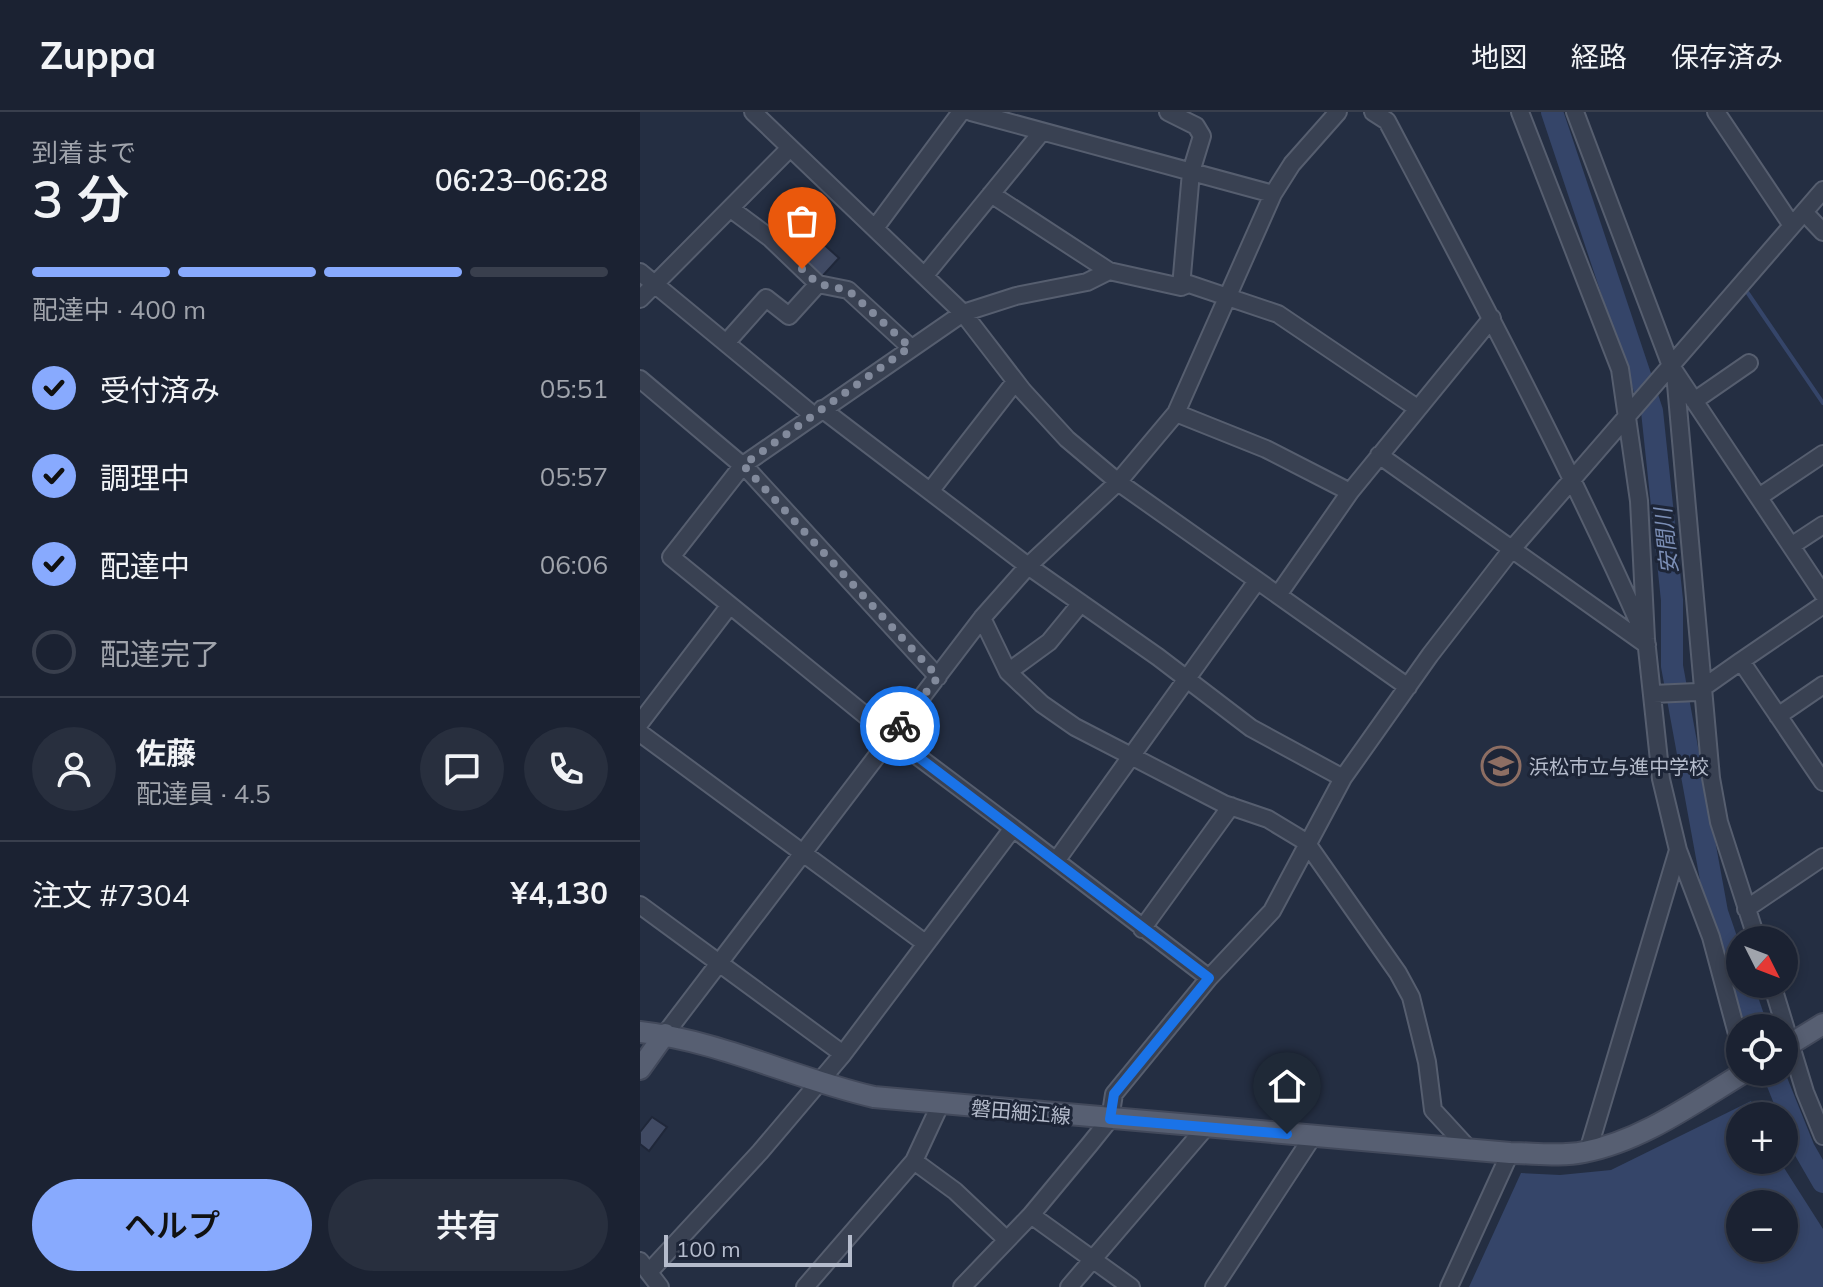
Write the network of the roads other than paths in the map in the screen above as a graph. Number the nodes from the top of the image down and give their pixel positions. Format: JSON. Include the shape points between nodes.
{"nodes":[{"id":1,"x":753,"y":112,"type":"edge"},
{"id":2,"x":961,"y":112,"type":"edge"},
{"id":3,"x":971,"y":112,"type":"edge"},
{"id":4,"x":1168,"y":112,"type":"edge"},
{"id":5,"x":1338,"y":112,"type":"edge"},
{"id":6,"x":1373,"y":112,"type":"edge"},
{"id":7,"x":1520,"y":112,"type":"edge"},
{"id":8,"x":1575,"y":112,"type":"edge"},
{"id":9,"x":1716,"y":112,"type":"edge"},
{"id":10,"x":1041,"y":133,"type":"junction"},
{"id":11,"x":790,"y":148,"type":"junction"},
{"id":12,"x":1191,"y":172,"type":"junction"},
{"id":13,"x":1823,"y":190,"type":"edge"},
{"id":14,"x":991,"y":194,"type":"junction"},
{"id":15,"x":1273,"y":194,"type":"junction"},
{"id":16,"x":731,"y":209,"type":"junction"},
{"id":17,"x":1804,"y":212,"type":"junction"},
{"id":18,"x":1791,"y":224,"type":"junction"},
{"id":19,"x":875,"y":228,"type":"junction"},
{"id":20,"x":1823,"y":232,"type":"edge"},
{"id":21,"x":1109,"y":271,"type":"junction"},
{"id":22,"x":640,"y":272,"type":"edge"},
{"id":23,"x":926,"y":274,"type":"junction"},
{"id":24,"x":655,"y":284,"type":"junction"},
{"id":25,"x":818,"y":284,"type":"junction"},
{"id":26,"x":1181,"y":287,"type":"junction"},
{"id":27,"x":1225,"y":294,"type":"junction"},
{"id":28,"x":640,"y":299,"type":"edge"},
{"id":29,"x":963,"y":313,"type":"junction"},
{"id":30,"x":1492,"y":318,"type":"junction"},
{"id":31,"x":726,"y":343,"type":"junction"},
{"id":32,"x":910,"y":347,"type":"junction"},
{"id":33,"x":1749,"y":363,"type":"dead end"},
{"id":34,"x":1671,"y":370,"type":"junction"},
{"id":35,"x":640,"y":379,"type":"edge"},
{"id":36,"x":1015,"y":382,"type":"junction"},
{"id":37,"x":1694,"y":401,"type":"junction"},
{"id":38,"x":1417,"y":408,"type":"junction"},
{"id":39,"x":818,"y":412,"type":"junction"},
{"id":40,"x":1631,"y":412,"type":"junction"},
{"id":41,"x":1176,"y":413,"type":"junction"},
{"id":42,"x":1823,"y":454,"type":"edge"},
{"id":43,"x":1379,"y":455,"type":"junction"},
{"id":44,"x":743,"y":465,"type":"junction"},
{"id":45,"x":1573,"y":478,"type":"junction"},
{"id":46,"x":1118,"y":482,"type":"junction"},
{"id":47,"x":931,"y":490,"type":"junction"},
{"id":48,"x":1350,"y":492,"type":"junction"},
{"id":49,"x":1759,"y":497,"type":"junction"},
{"id":50,"x":1823,"y":525,"type":"edge"},
{"id":51,"x":1791,"y":546,"type":"junction"},
{"id":52,"x":1512,"y":549,"type":"junction"},
{"id":53,"x":1028,"y":566,"type":"junction"},
{"id":54,"x":1257,"y":581,"type":"junction"},
{"id":55,"x":1823,"y":594,"type":"edge"},
{"id":56,"x":1278,"y":595,"type":"junction"},
{"id":57,"x":1081,"y":603,"type":"junction"},
{"id":58,"x":730,"y":605,"type":"junction"},
{"id":59,"x":1823,"y":605,"type":"edge"},
{"id":60,"x":982,"y":618,"type":"junction"},
{"id":61,"x":1646,"y":642,"type":"junction"},
{"id":62,"x":1741,"y":661,"type":"junction"},
{"id":63,"x":1008,"y":672,"type":"junction"},
{"id":64,"x":938,"y":677,"type":"junction"},
{"id":65,"x":1186,"y":680,"type":"junction"},
{"id":66,"x":1823,"y":685,"type":"edge"},
{"id":67,"x":1408,"y":687,"type":"junction"},
{"id":68,"x":1699,"y":689,"type":"junction"},
{"id":69,"x":1656,"y":694,"type":"junction"},
{"id":70,"x":1778,"y":716,"type":"junction"},
{"id":71,"x":640,"y":723,"type":"edge"},
{"id":72,"x":640,"y":733,"type":"edge"},
{"id":73,"x":892,"y":737,"type":"junction"},
{"id":74,"x":1130,"y":757,"type":"junction"},
{"id":75,"x":1343,"y":778,"type":"junction"},
{"id":76,"x":1823,"y":782,"type":"edge"},
{"id":77,"x":1231,"y":806,"type":"junction"},
{"id":78,"x":1013,"y":828,"type":"junction"},
{"id":79,"x":1306,"y":842,"type":"junction"},
{"id":80,"x":1678,"y":850,"type":"junction"},
{"id":81,"x":804,"y":852,"type":"junction"},
{"id":82,"x":1823,"y":857,"type":"edge"},
{"id":83,"x":1056,"y":861,"type":"junction"},
{"id":84,"x":640,"y":905,"type":"edge"},
{"id":85,"x":1746,"y":909,"type":"junction"},
{"id":86,"x":1752,"y":926,"type":"edge"},
{"id":87,"x":1142,"y":929,"type":"junction"},
{"id":88,"x":925,"y":943,"type":"junction"},
{"id":89,"x":719,"y":964,"type":"junction"},
{"id":90,"x":1209,"y":978,"type":"junction"},
{"id":91,"x":1732,"y":1014,"type":"edge"},
{"id":92,"x":1823,"y":1024,"type":"edge"},
{"id":93,"x":640,"y":1032,"type":"edge"},
{"id":94,"x":665,"y":1034,"type":"junction"},
{"id":95,"x":1798,"y":1040,"type":"edge"},
{"id":96,"x":843,"y":1054,"type":"junction"},
{"id":97,"x":640,"y":1069,"type":"edge"},
{"id":98,"x":1798,"y":1073,"type":"edge"},
{"id":99,"x":1726,"y":1083,"type":"edge"},
{"id":100,"x":817,"y":1084,"type":"junction"},
{"id":101,"x":940,"y":1105,"type":"junction"},
{"id":102,"x":1110,"y":1119,"type":"junction"},
{"id":103,"x":1206,"y":1127,"type":"junction"},
{"id":104,"x":1313,"y":1136,"type":"junction"},
{"id":105,"x":1823,"y":1136,"type":"edge"},
{"id":106,"x":1468,"y":1148,"type":"junction"},
{"id":107,"x":1588,"y":1151,"type":"junction"},
{"id":108,"x":1510,"y":1153,"type":"junction"},
{"id":109,"x":914,"y":1161,"type":"junction"},
{"id":110,"x":1031,"y":1215,"type":"junction"},
{"id":111,"x":1006,"y":1239,"type":"junction"},
{"id":112,"x":1092,"y":1259,"type":"junction"},
{"id":113,"x":644,"y":1267,"type":"edge"},
{"id":114,"x":660,"y":1287,"type":"edge"},
{"id":115,"x":805,"y":1287,"type":"edge"},
{"id":116,"x":962,"y":1287,"type":"edge"},
{"id":117,"x":1069,"y":1287,"type":"edge"},
{"id":118,"x":1131,"y":1287,"type":"edge"},
{"id":119,"x":1214,"y":1287,"type":"edge"},
{"id":120,"x":1449,"y":1287,"type":"edge"}],
"edges":[{"from":1,"to":11,"type":"street"},
{"from":2,"to":19,"type":"street"},
{"from":3,"to":10,"type":"street"},
{"from":4,"to":12,"type":"street","via":[[1196,126],[1202,136]]},
{"from":5,"to":15,"type":"street"},
{"from":6,"to":30,"type":"street","via":[[1387,121]]},
{"from":7,"to":40,"type":"street","via":[[1620,369]]},
{"from":8,"to":34,"type":"street"},
{"from":9,"to":18,"type":"street"},
{"from":10,"to":12,"type":"street"},
{"from":10,"to":14,"type":"street"},
{"from":11,"to":16,"type":"street"},
{"from":11,"to":19,"type":"street"},
{"from":12,"to":15,"type":"street"},
{"from":12,"to":26,"type":"street"},
{"from":13,"to":17,"type":"street"},
{"from":14,"to":21,"type":"street"},
{"from":14,"to":23,"type":"street"},
{"from":15,"to":27,"type":"street"},
{"from":16,"to":24,"type":"street"},
{"from":16,"to":25,"type":"street"},
{"from":17,"to":18,"type":"street"},
{"from":17,"to":20,"type":"street"},
{"from":18,"to":34,"type":"street"},
{"from":19,"to":23,"type":"street"},
{"from":21,"to":26,"type":"street"},
{"from":21,"to":29,"type":"street","via":[[1087,282]]},
{"from":22,"to":24,"type":"street"},
{"from":23,"to":29,"type":"street"},
{"from":24,"to":28,"type":"street"},
{"from":24,"to":31,"type":"street"},
{"from":25,"to":31,"type":"street","via":[[789,316],[766,298]]},
{"from":25,"to":32,"type":"street","via":[[848,290]]},
{"from":26,"to":27,"type":"street","via":[[1189,284]]},
{"from":27,"to":38,"type":"street","via":[[1278,314]]},
{"from":27,"to":41,"type":"street"},
{"from":29,"to":32,"type":"street"},
{"from":29,"to":36,"type":"street"},
{"from":30,"to":38,"type":"street"},
{"from":30,"to":45,"type":"street"},
{"from":31,"to":39,"type":"street"},
{"from":32,"to":39,"type":"street"},
{"from":33,"to":37,"type":"street"},
{"from":34,"to":37,"type":"street"},
{"from":34,"to":40,"type":"street"},
{"from":34,"to":68,"type":"street"},
{"from":35,"to":44,"type":"street"},
{"from":36,"to":46,"type":"street","via":[[1067,439]]},
{"from":36,"to":47,"type":"street"},
{"from":37,"to":49,"type":"street"},
{"from":38,"to":43,"type":"street"},
{"from":39,"to":44,"type":"street"},
{"from":39,"to":47,"type":"street"},
{"from":40,"to":45,"type":"street"},
{"from":40,"to":61,"type":"street"},
{"from":41,"to":46,"type":"street"},
{"from":41,"to":48,"type":"street","via":[[1266,449]]},
{"from":42,"to":49,"type":"street"},
{"from":43,"to":48,"type":"street"},
{"from":43,"to":52,"type":"street"},
{"from":44,"to":58,"type":"street","via":[[671,557]]},
{"from":44,"to":64,"type":"street"},
{"from":45,"to":52,"type":"street"},
{"from":45,"to":61,"type":"street"},
{"from":46,"to":53,"type":"street"},
{"from":46,"to":54,"type":"street"},
{"from":47,"to":53,"type":"street"},
{"from":48,"to":56,"type":"street"},
{"from":49,"to":51,"type":"street"},
{"from":50,"to":51,"type":"street"},
{"from":51,"to":55,"type":"street"},
{"from":52,"to":61,"type":"street"},
{"from":52,"to":67,"type":"street"},
{"from":53,"to":57,"type":"street"},
{"from":53,"to":60,"type":"street"},
{"from":54,"to":56,"type":"street"},
{"from":54,"to":65,"type":"street"},
{"from":56,"to":67,"type":"street"},
{"from":57,"to":63,"type":"street","via":[[1049,642]]},
{"from":57,"to":65,"type":"street"},
{"from":58,"to":71,"type":"street"},
{"from":58,"to":73,"type":"street"},
{"from":59,"to":62,"type":"street"},
{"from":60,"to":63,"type":"street"},
{"from":60,"to":64,"type":"street"},
{"from":61,"to":69,"type":"street"},
{"from":62,"to":68,"type":"street"},
{"from":62,"to":70,"type":"street"},
{"from":63,"to":74,"type":"street","via":[[1075,727]]},
{"from":64,"to":73,"type":"street"},
{"from":65,"to":74,"type":"street"},
{"from":65,"to":75,"type":"street","via":[[1251,728]]},
{"from":66,"to":70,"type":"street"},
{"from":67,"to":75,"type":"street"},
{"from":68,"to":69,"type":"street"},
{"from":68,"to":85,"type":"street","via":[[1719,822]]},
{"from":69,"to":80,"type":"street","via":[[1661,779]]},
{"from":70,"to":76,"type":"street"},
{"from":72,"to":81,"type":"street"},
{"from":73,"to":78,"type":"street"},
{"from":73,"to":81,"type":"street"},
{"from":74,"to":77,"type":"street"},
{"from":74,"to":83,"type":"street"},
{"from":75,"to":79,"type":"street"},
{"from":77,"to":79,"type":"street","via":[[1268,819]]},
{"from":77,"to":87,"type":"street"},
{"from":78,"to":83,"type":"street"},
{"from":78,"to":88,"type":"street"},
{"from":79,"to":90,"type":"street","via":[[1272,911]]},
{"from":79,"to":106,"type":"street","via":[[1411,997],[1433,1110]]},
{"from":80,"to":91,"type":"street","via":[[1711,937]]},
{"from":80,"to":107,"type":"street"},
{"from":81,"to":88,"type":"street"},
{"from":81,"to":89,"type":"street"},
{"from":82,"to":85,"type":"street"},
{"from":83,"to":87,"type":"street"},
{"from":84,"to":89,"type":"street"},
{"from":85,"to":86,"type":"street"},
{"from":87,"to":90,"type":"street"},
{"from":88,"to":96,"type":"street"},
{"from":89,"to":94,"type":"street"},
{"from":89,"to":96,"type":"street"},
{"from":90,"to":102,"type":"street","via":[[1114,1094]]},
{"from":92,"to":95,"type":"main road"},
{"from":93,"to":94,"type":"main road","name":"磐田細江線"},
{"from":94,"to":97,"type":"main road"},
{"from":94,"to":100,"type":"main road","name":"磐田細江線"},
{"from":96,"to":100,"type":"street"},
{"from":98,"to":105,"type":"street"},
{"from":99,"to":107,"type":"main road","name":"磐田細江線","via":[[1628,1138]]},
{"from":100,"to":101,"type":"main road","name":"磐田細江線"},
{"from":100,"to":113,"type":"street","via":[[760,1152]]},
{"from":101,"to":102,"type":"main road","name":"磐田細江線"},
{"from":101,"to":109,"type":"street"},
{"from":102,"to":103,"type":"main road","name":"磐田細江線"},
{"from":102,"to":110,"type":"street"},
{"from":103,"to":104,"type":"main road","name":"磐田細江線"},
{"from":103,"to":112,"type":"street"},
{"from":104,"to":106,"type":"main road","name":"磐田細江線"},
{"from":104,"to":119,"type":"street"},
{"from":106,"to":108,"type":"main road","name":"磐田細江線"},
{"from":107,"to":108,"type":"main road","name":"磐田細江線"},
{"from":108,"to":120,"type":"street"},
{"from":109,"to":111,"type":"street"},
{"from":109,"to":115,"type":"street"},
{"from":110,"to":111,"type":"street"},
{"from":110,"to":112,"type":"street"},
{"from":111,"to":116,"type":"street"},
{"from":112,"to":117,"type":"street"},
{"from":112,"to":118,"type":"street"},
{"from":113,"to":114,"type":"street"}]}
